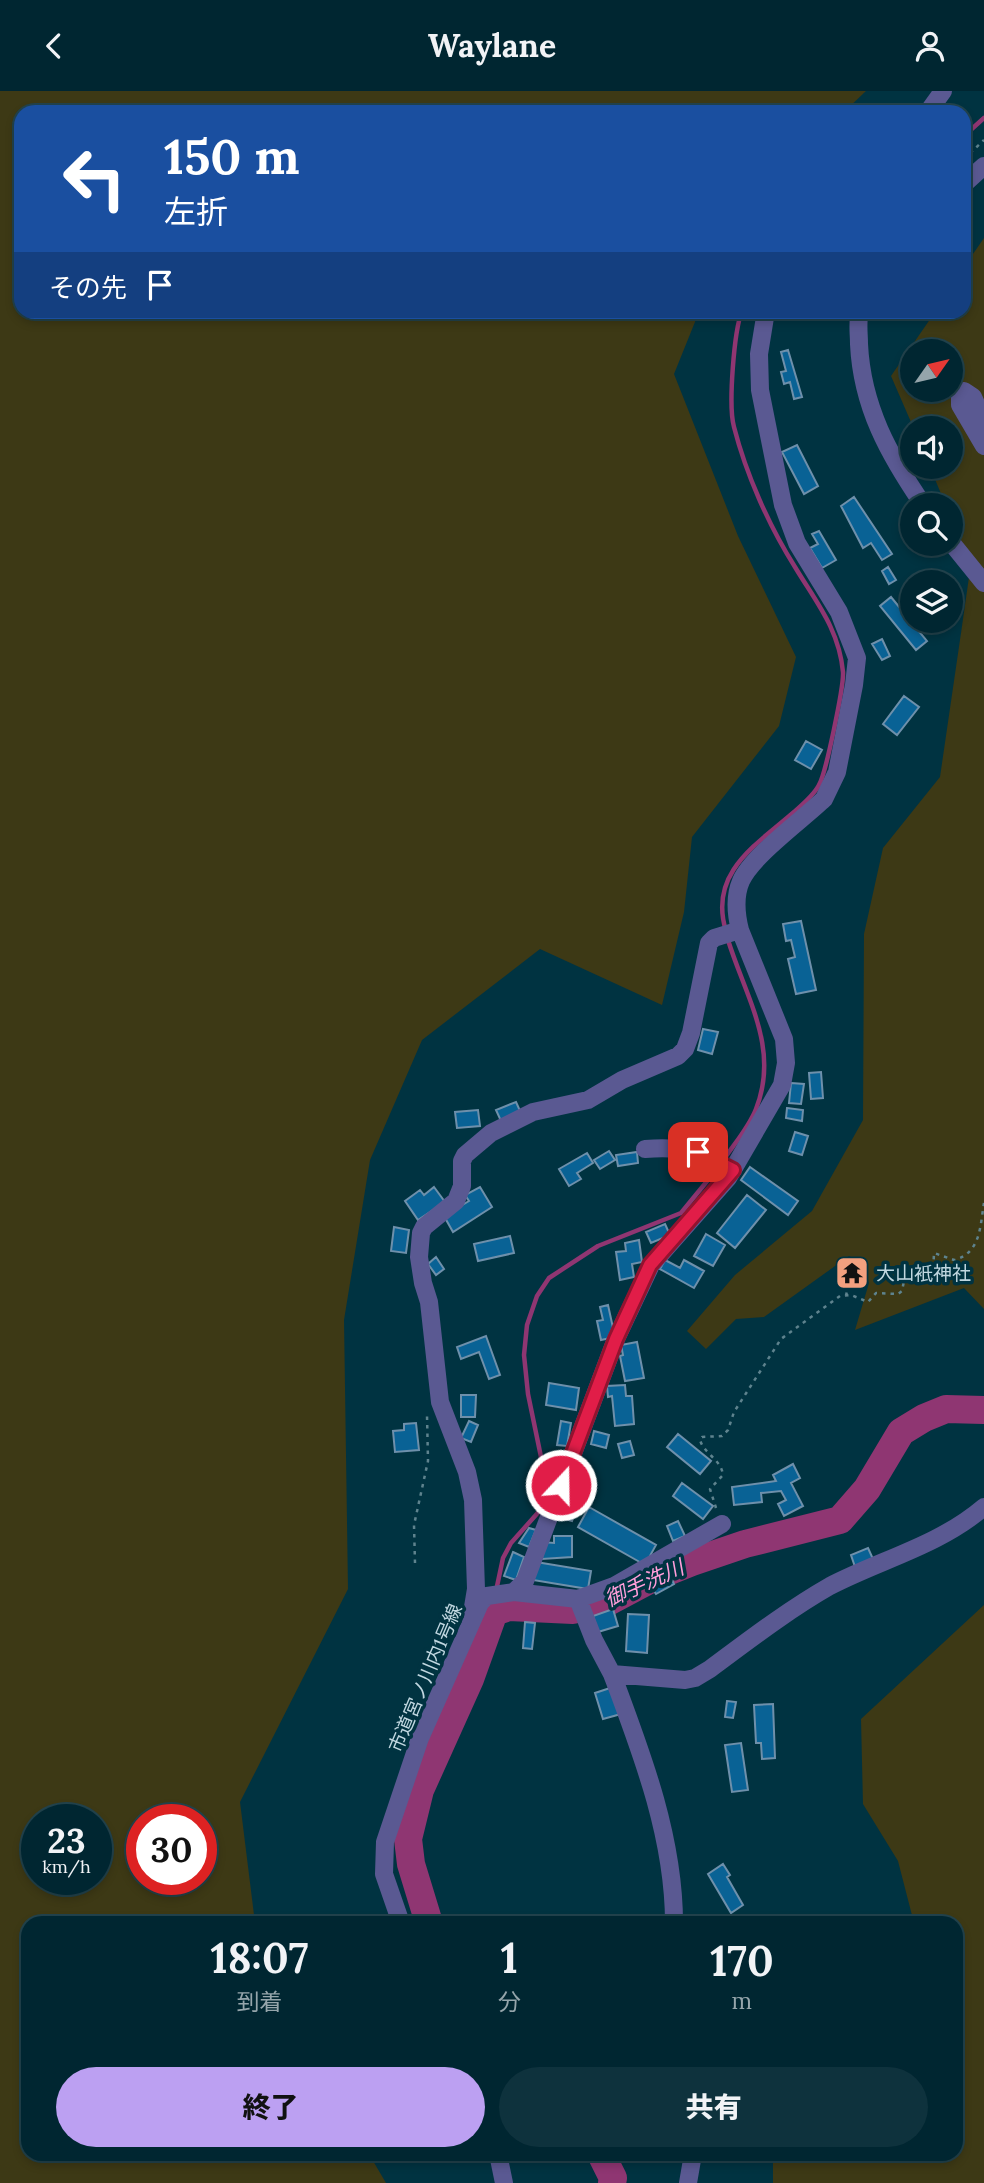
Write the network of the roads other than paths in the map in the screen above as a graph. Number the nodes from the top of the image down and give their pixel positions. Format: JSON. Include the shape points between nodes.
{"nodes":[{"id":1,"x":765,"y":319,"type":"edge"},
{"id":2,"x":860,"y":319,"type":"edge"},
{"id":3,"x":984,"y":421,"type":"edge"},
{"id":4,"x":984,"y":446,"type":"edge"},
{"id":5,"x":917,"y":493,"type":"edge"},
{"id":6,"x":962,"y":556,"type":"edge"},
{"id":7,"x":984,"y":583,"type":"edge"},
{"id":8,"x":732,"y":933,"type":"junction"},
{"id":9,"x":645,"y":1149,"type":"dead end"},
{"id":10,"x":724,"y":1165,"type":"junction"},
{"id":11,"x":984,"y":1507,"type":"edge"},
{"id":12,"x":722,"y":1524,"type":"road end"},
{"id":13,"x":504,"y":1594,"type":"junction"},
{"id":14,"x":580,"y":1605,"type":"junction"},
{"id":15,"x":465,"y":1640,"type":"junction"},
{"id":16,"x":612,"y":1674,"type":"junction"},
{"id":17,"x":399,"y":1916,"type":"edge"},
{"id":18,"x":674,"y":1916,"type":"edge"},
{"id":19,"x":499,"y":2161,"type":"edge"},
{"id":20,"x":692,"y":2161,"type":"edge"},
{"id":21,"x":504,"y":2183,"type":"edge"},
{"id":22,"x":688,"y":2183,"type":"edge"}],
"edges":[{"from":1,"to":8,"type":"street","name":"市道宮ノ川内1号線","via":[[760,390],[783,505],[797,543],[839,612],[857,658],[832,785],[824,799],[744,876]]},
{"from":2,"to":5,"type":"street","via":[[860,362],[868,405],[883,441]]},
{"from":3,"to":4,"type":"street","via":[[973,397],[960,393],[960,405]]},
{"from":6,"to":7,"type":"street"},
{"from":8,"to":10,"type":"street","name":"市道宮ノ川内1号線","via":[[780,1027],[786,1063],[779,1094]]},
{"from":8,"to":15,"type":"street","via":[[709,943],[695,1018],[685,1049],[678,1056],[587,1100],[533,1112],[491,1133],[465,1155],[456,1201],[421,1233],[419,1257],[431,1315],[440,1402],[473,1500],[476,1595]]},
{"from":9,"to":10,"type":"street","via":[[683,1148]]},
{"from":10,"to":13,"type":"street","name":"市道宮ノ川内1号線","via":[[650,1265],[616,1339],[524,1581]]},
{"from":11,"to":16,"type":"street","via":[[946,1535],[832,1585],[695,1678]]},
{"from":12,"to":14,"type":"street"},
{"from":13,"to":14,"type":"street"},
{"from":13,"to":15,"type":"street","name":"市道宮ノ川内1号線","via":[[480,1603]]},
{"from":14,"to":16,"type":"street"},
{"from":15,"to":17,"type":"street","name":"市道宮ノ川内1号線","via":[[420,1738],[384,1842],[384,1874]]},
{"from":16,"to":18,"type":"street","via":[[656,1801],[671,1876]]},
{"from":19,"to":21,"type":"street"},
{"from":20,"to":22,"type":"street"}]}
